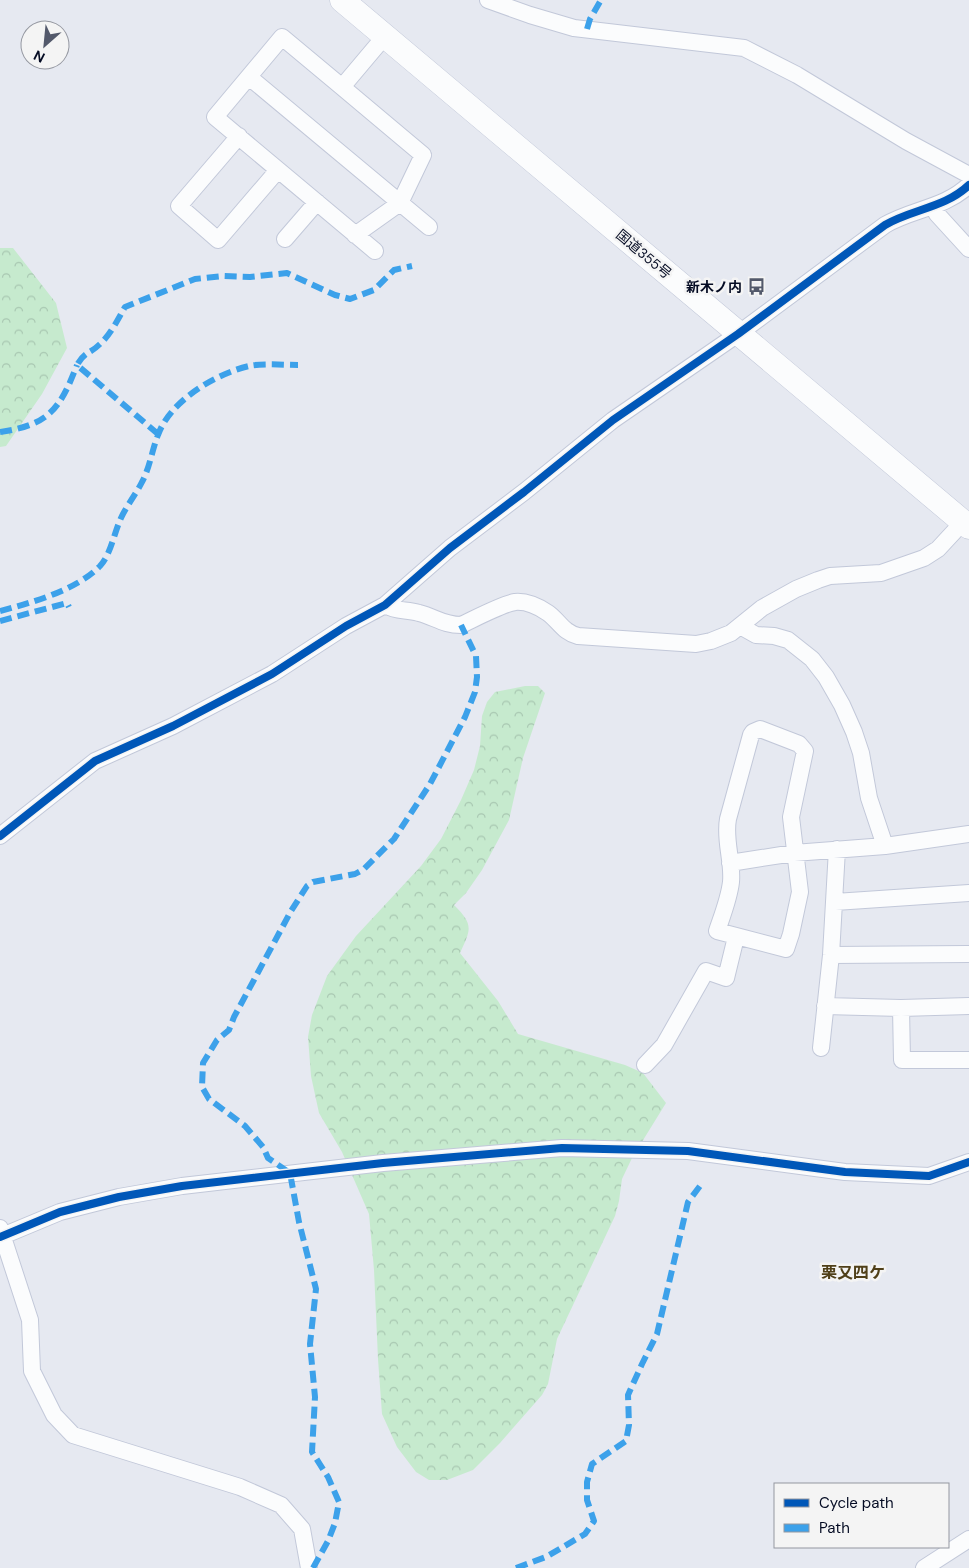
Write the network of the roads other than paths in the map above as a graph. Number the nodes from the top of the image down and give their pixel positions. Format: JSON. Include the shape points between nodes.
{"nodes":[{"id":1,"x":342,"y":0,"type":"edge"},
{"id":2,"x":488,"y":0,"type":"edge"},
{"id":3,"x":385,"y":36,"type":"junction"},
{"id":4,"x":249,"y":77,"type":"junction"},
{"id":5,"x":342,"y":87,"type":"junction"},
{"id":6,"x":239,"y":136,"type":"junction"},
{"id":7,"x":278,"y":170,"type":"junction"},
{"id":8,"x":969,"y":175,"type":"edge"},
{"id":9,"x":969,"y":185,"type":"edge"},
{"id":10,"x":316,"y":202,"type":"junction"},
{"id":11,"x":400,"y":203,"type":"junction"},
{"id":12,"x":933,"y":207,"type":"junction"},
{"id":13,"x":429,"y":227,"type":"dead end"},
{"id":14,"x":355,"y":235,"type":"junction"},
{"id":15,"x":285,"y":239,"type":"dead end"},
{"id":16,"x":969,"y":249,"type":"edge"},
{"id":17,"x":375,"y":251,"type":"dead end"},
{"id":18,"x":738,"y":334,"type":"junction"},
{"id":19,"x":966,"y":524,"type":"edge"},
{"id":20,"x":385,"y":605,"type":"junction"},
{"id":21,"x":740,"y":626,"type":"junction"},
{"id":22,"x":969,"y":834,"type":"edge"},
{"id":23,"x":0,"y":836,"type":"edge"},
{"id":24,"x":884,"y":846,"type":"junction"},
{"id":25,"x":838,"y":849,"type":"junction"},
{"id":26,"x":794,"y":853,"type":"junction"},
{"id":27,"x":730,"y":863,"type":"junction"},
{"id":28,"x":969,"y":893,"type":"edge"},
{"id":29,"x":834,"y":902,"type":"junction"},
{"id":30,"x":736,"y":937,"type":"junction"},
{"id":31,"x":969,"y":954,"type":"edge"},
{"id":32,"x":831,"y":955,"type":"junction"},
{"id":33,"x":825,"y":1006,"type":"junction"},
{"id":34,"x":969,"y":1006,"type":"edge"},
{"id":35,"x":901,"y":1008,"type":"junction"},
{"id":36,"x":821,"y":1048,"type":"dead end"},
{"id":37,"x":969,"y":1060,"type":"edge"},
{"id":38,"x":645,"y":1064,"type":"dead end"},
{"id":39,"x":969,"y":1162,"type":"edge"},
{"id":40,"x":1,"y":1234,"type":"edge"},
{"id":41,"x":969,"y":1539,"type":"edge"},
{"id":42,"x":309,"y":1568,"type":"edge"},
{"id":43,"x":924,"y":1568,"type":"edge"}],
"edges":[{"from":1,"to":3,"type":"highway","name":"国道355号"},
{"from":2,"to":8,"type":"street","via":[[574,28],[744,48],[797,75]]},
{"from":3,"to":5,"type":"street"},
{"from":3,"to":18,"type":"highway","name":"国道355号"},
{"from":4,"to":5,"type":"street","via":[[282,37]]},
{"from":4,"to":6,"type":"street","via":[[216,117]]},
{"from":4,"to":11,"type":"street"},
{"from":5,"to":11,"type":"street","via":[[423,155]]},
{"from":6,"to":7,"type":"street"},
{"from":6,"to":7,"type":"street","via":[[179,206],[218,240]]},
{"from":7,"to":10,"type":"street"},
{"from":9,"to":12,"type":"street"},
{"from":10,"to":14,"type":"street"},
{"from":10,"to":15,"type":"street"},
{"from":11,"to":13,"type":"street"},
{"from":11,"to":14,"type":"street"},
{"from":12,"to":16,"type":"street"},
{"from":12,"to":18,"type":"street","via":[[885,225]]},
{"from":14,"to":17,"type":"street"},
{"from":18,"to":19,"type":"highway","name":"国道355号"},
{"from":18,"to":20,"type":"street","via":[[613,420],[450,548]]},
{"from":19,"to":21,"type":"street","via":[[924,558],[881,573],[830,576],[818,580],[762,608]]},
{"from":20,"to":21,"type":"street","via":[[460,625],[515,602],[542,609],[563,629],[578,636],[696,644],[721,638]]},
{"from":20,"to":23,"type":"street","via":[[272,674],[173,726],[95,761]]},
{"from":21,"to":24,"type":"street","via":[[756,635],[788,640],[812,659],[826,677],[854,732]]},
{"from":22,"to":24,"type":"street"},
{"from":24,"to":25,"type":"street"},
{"from":25,"to":26,"type":"street"},
{"from":25,"to":29,"type":"street"},
{"from":26,"to":27,"type":"street"},
{"from":26,"to":27,"type":"street","via":[[791,817],[805,751],[800,744],[760,729],[751,735],[726,828]]},
{"from":26,"to":30,"type":"street","via":[[800,892],[786,949]]},
{"from":27,"to":30,"type":"street","via":[[729,892],[717,932]]},
{"from":28,"to":29,"type":"street"},
{"from":29,"to":32,"type":"street"},
{"from":30,"to":38,"type":"street","via":[[726,978],[706,971],[664,1045]]},
{"from":31,"to":32,"type":"street"},
{"from":32,"to":33,"type":"street"},
{"from":33,"to":35,"type":"street"},
{"from":33,"to":36,"type":"street"},
{"from":34,"to":35,"type":"street"},
{"from":35,"to":37,"type":"street","via":[[902,1060]]},
{"from":39,"to":40,"type":"street","via":[[929,1176],[845,1172],[688,1151],[562,1148],[383,1163],[182,1186],[60,1212]]},
{"from":40,"to":42,"type":"street","via":[[30,1320],[32,1371],[60,1422],[73,1435],[240,1487],[281,1505],[302,1529]]},
{"from":41,"to":43,"type":"street"}]}
